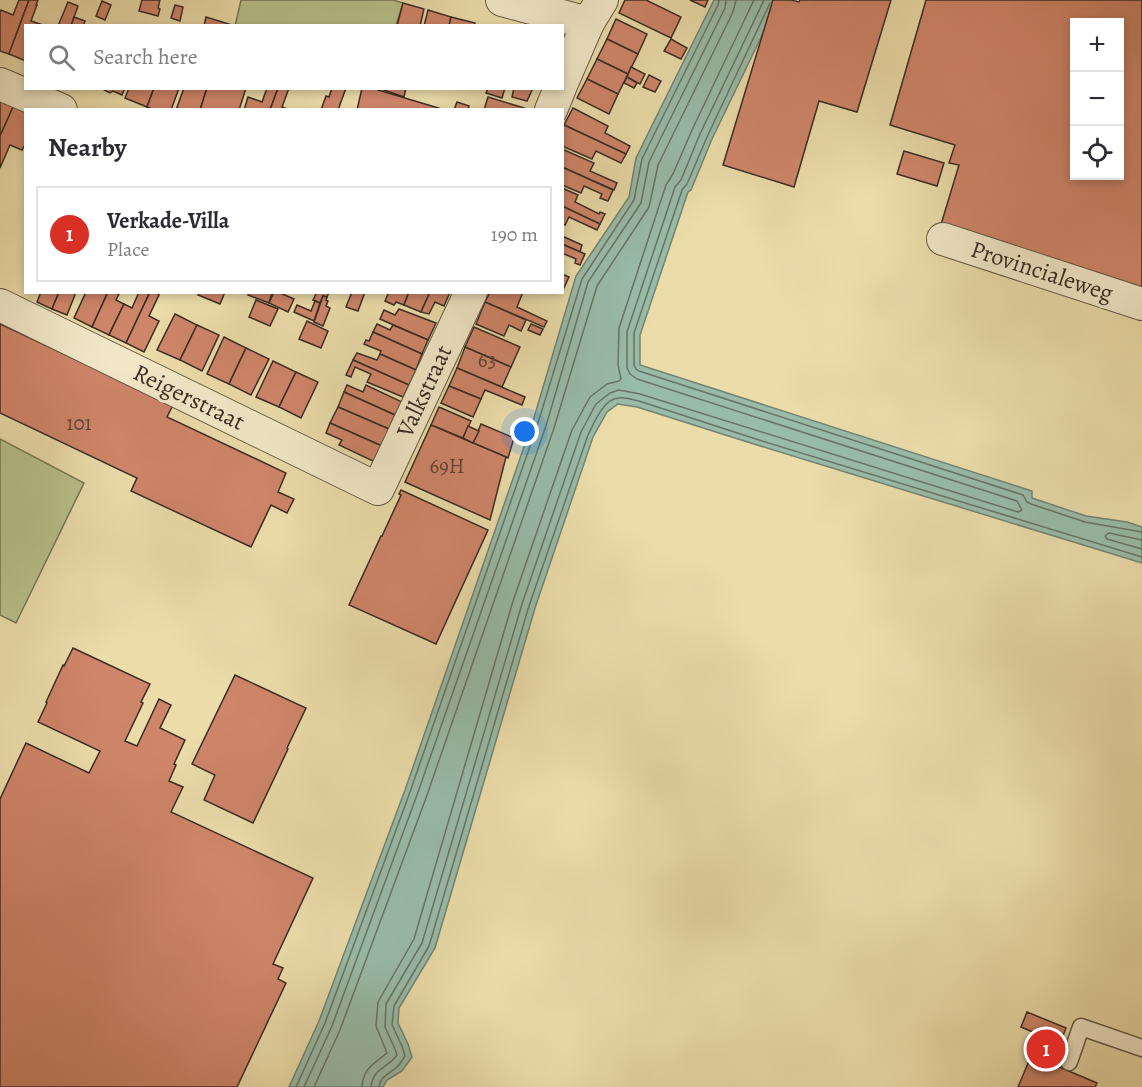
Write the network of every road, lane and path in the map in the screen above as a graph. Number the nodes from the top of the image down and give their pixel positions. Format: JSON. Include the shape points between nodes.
{"nodes":[{"id":1,"x":502,"y":0,"type":"edge"},
{"id":2,"x":595,"y":12,"type":"edge"},
{"id":3,"x":564,"y":79,"type":"edge"},
{"id":4,"x":0,"y":84,"type":"edge"},
{"id":5,"x":559,"y":90,"type":"edge"},
{"id":6,"x":56,"y":108,"type":"edge"},
{"id":7,"x":552,"y":108,"type":"edge"},
{"id":8,"x":942,"y":239,"type":"dead end"},
{"id":9,"x":470,"y":294,"type":"edge"},
{"id":10,"x":1142,"y":304,"type":"edge"},
{"id":11,"x":0,"y":305,"type":"edge"},
{"id":12,"x":378,"y":489,"type":"joint"},
{"id":13,"x":1142,"y":1048,"type":"edge"},
{"id":14,"x":1069,"y":1062,"type":"dead end"}],
"edges":[{"from":1,"to":2,"type":"street"},
{"from":2,"to":3,"type":"street"},
{"from":4,"to":6,"type":"street"},
{"from":5,"to":7,"type":"street"},
{"from":8,"to":10,"type":"street","name":"Provincialeweg"},
{"from":9,"to":12,"type":"street","name":"Valkstraat"},
{"from":11,"to":12,"type":"street","name":"Reigerstraat"},
{"from":13,"to":14,"type":"lane","via":[[1081,1027]]}]}
